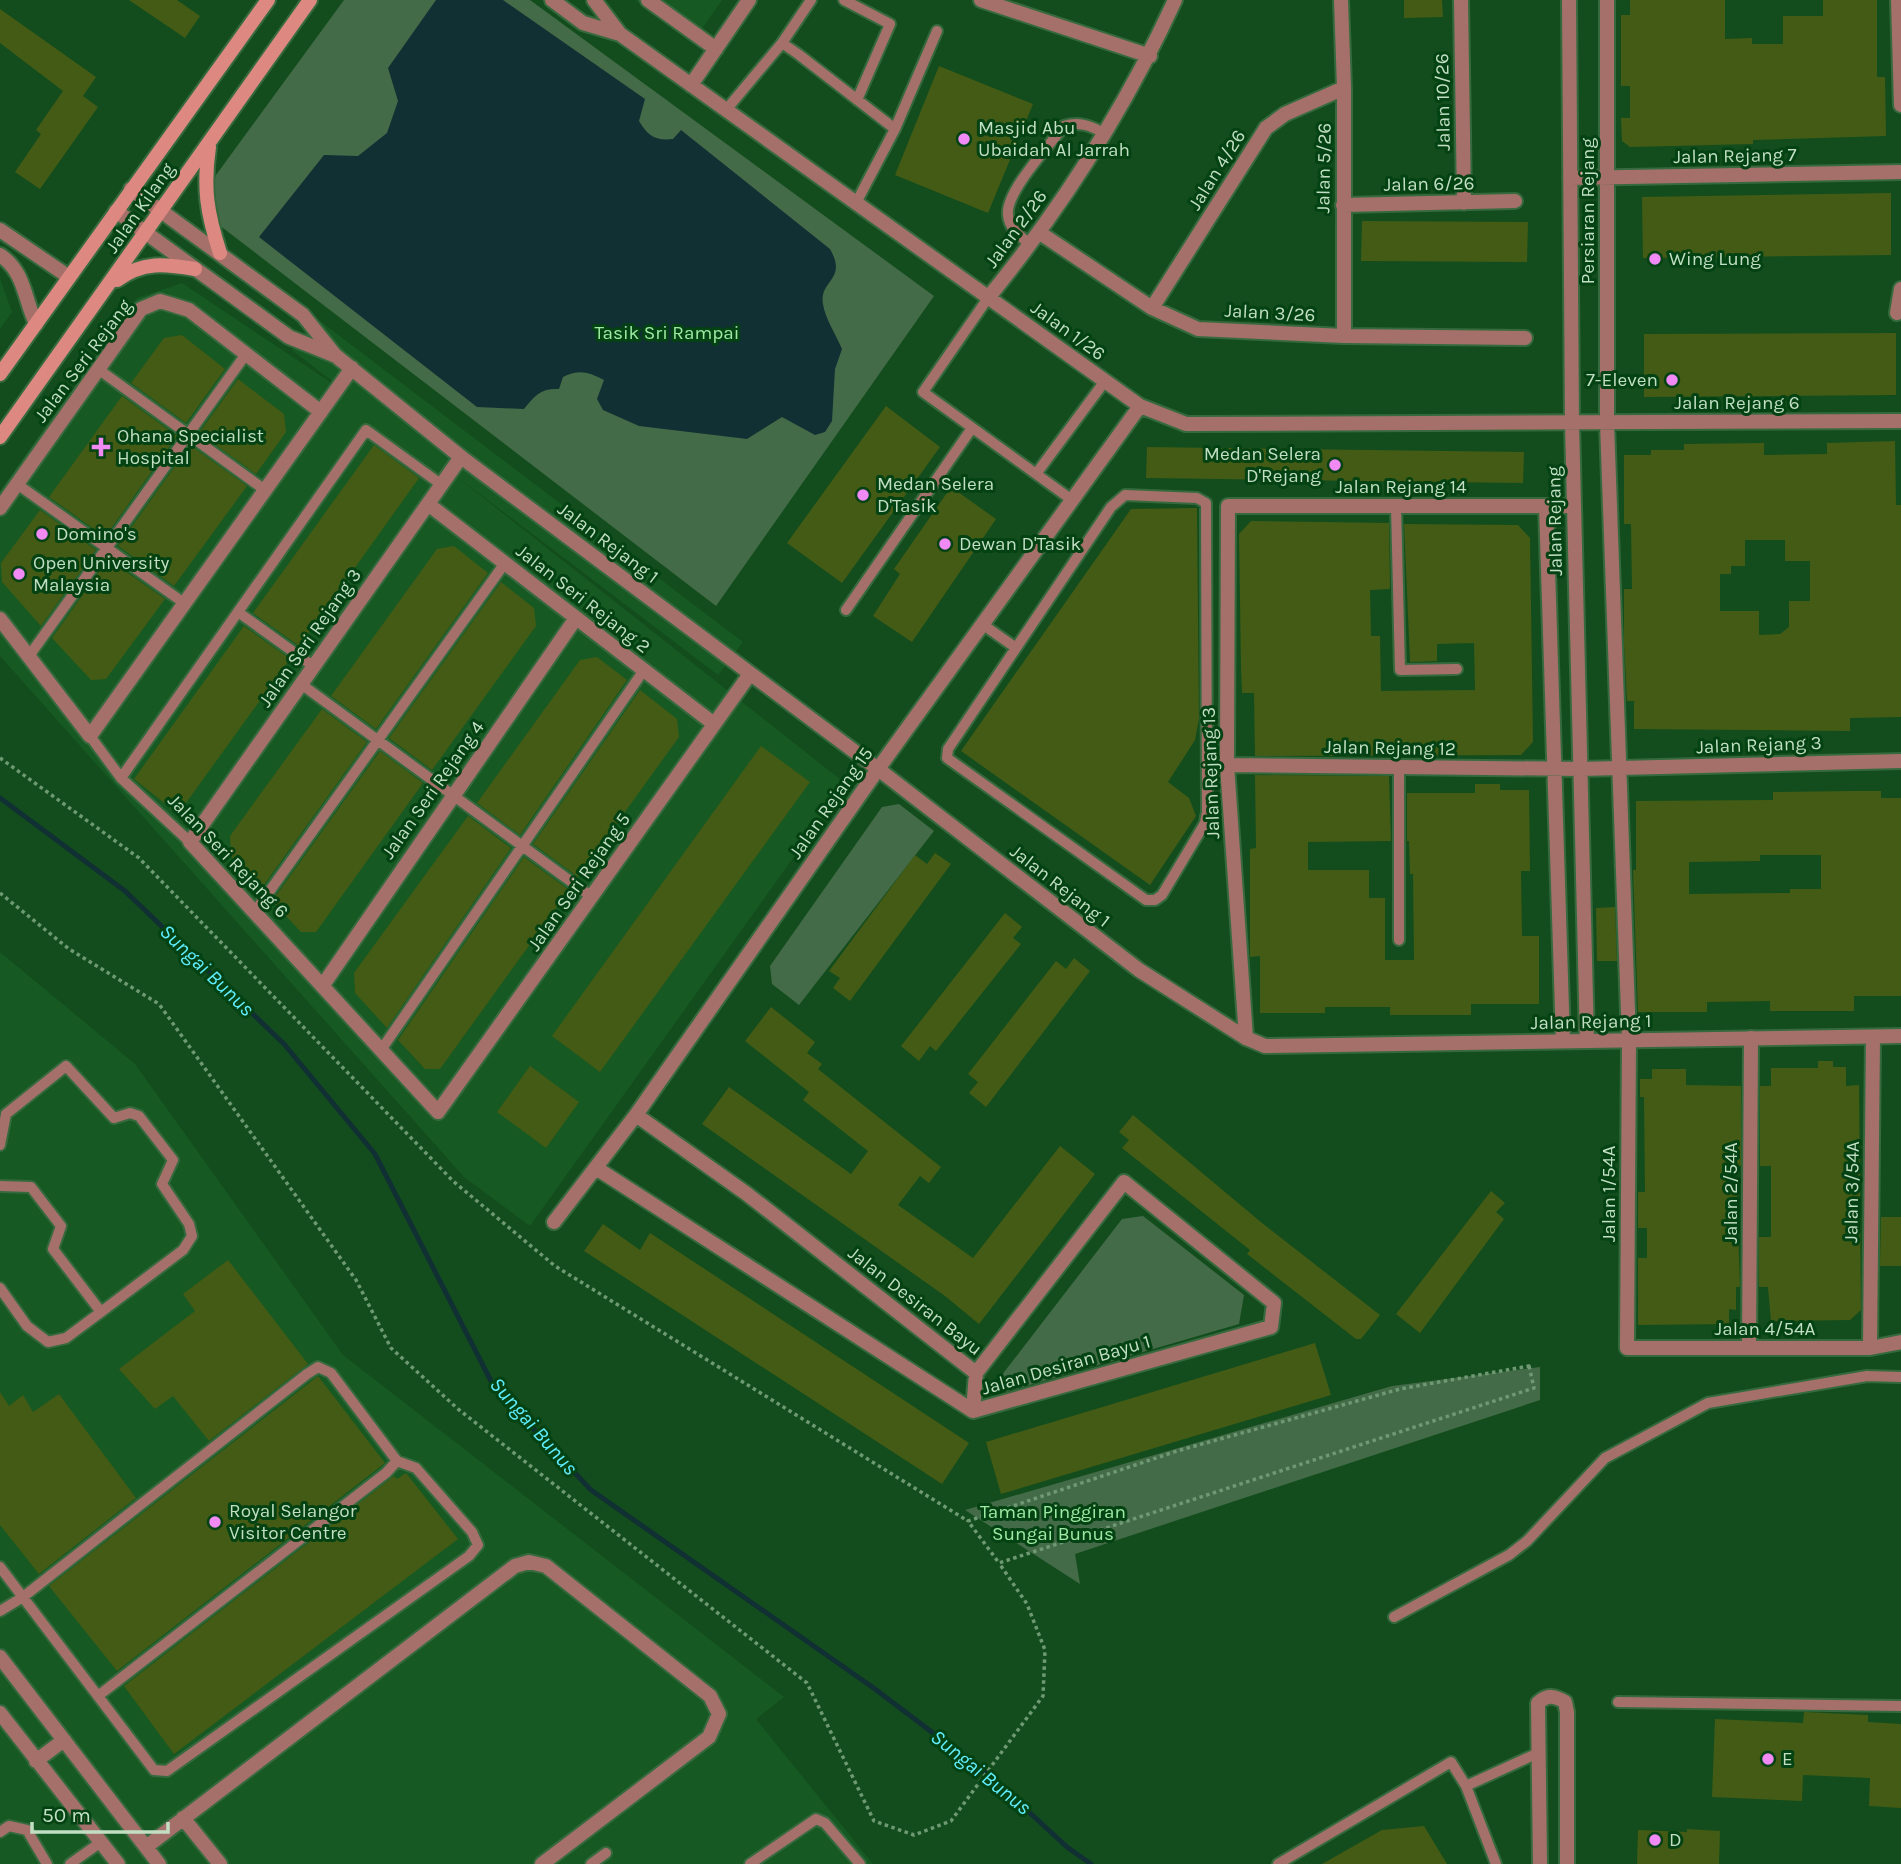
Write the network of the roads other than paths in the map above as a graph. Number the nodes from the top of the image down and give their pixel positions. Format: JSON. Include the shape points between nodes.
{"nodes":[{"id":1,"x":268,"y":0,"type":"edge"},
{"id":2,"x":310,"y":0,"type":"edge"},
{"id":3,"x":552,"y":0,"type":"edge"},
{"id":4,"x":594,"y":0,"type":"edge"},
{"id":5,"x":648,"y":0,"type":"edge"},
{"id":6,"x":749,"y":0,"type":"edge"},
{"id":7,"x":811,"y":0,"type":"edge"},
{"id":8,"x":844,"y":0,"type":"edge"},
{"id":9,"x":981,"y":0,"type":"edge"},
{"id":10,"x":1175,"y":0,"type":"edge"},
{"id":11,"x":1341,"y":0,"type":"edge"},
{"id":12,"x":1461,"y":0,"type":"edge"},
{"id":13,"x":1569,"y":0,"type":"edge"},
{"id":14,"x":1606,"y":0,"type":"edge"},
{"id":15,"x":1898,"y":0,"type":"edge"},
{"id":16,"x":937,"y":31,"type":"dead end"},
{"id":17,"x":620,"y":34,"type":"junction"},
{"id":18,"x":782,"y":43,"type":"junction"},
{"id":19,"x":716,"y":49,"type":"junction"},
{"id":20,"x":1150,"y":56,"type":"junction"},
{"id":21,"x":691,"y":85,"type":"junction"},
{"id":22,"x":1345,"y":88,"type":"junction"},
{"id":23,"x":857,"y":100,"type":"junction"},
{"id":24,"x":1901,"y":105,"type":"edge"},
{"id":25,"x":726,"y":110,"type":"junction"},
{"id":26,"x":895,"y":129,"type":"junction"},
{"id":27,"x":1104,"y":133,"type":"junction"},
{"id":28,"x":210,"y":142,"type":"junction"},
{"id":29,"x":1901,"y":172,"type":"edge"},
{"id":30,"x":1608,"y":177,"type":"junction"},
{"id":31,"x":1570,"y":178,"type":"junction"},
{"id":32,"x":131,"y":190,"type":"junction"},
{"id":33,"x":1515,"y":201,"type":"dead end"},
{"id":34,"x":856,"y":203,"type":"junction"},
{"id":35,"x":1464,"y":203,"type":"junction"},
{"id":36,"x":1343,"y":205,"type":"junction"},
{"id":37,"x":116,"y":211,"type":"junction"},
{"id":38,"x":162,"y":211,"type":"junction"},
{"id":39,"x":0,"y":230,"type":"edge"},
{"id":40,"x":147,"y":233,"type":"junction"},
{"id":41,"x":1035,"y":239,"type":"junction"},
{"id":42,"x":220,"y":253,"type":"junction"},
{"id":43,"x":0,"y":255,"type":"edge"},
{"id":44,"x":195,"y":269,"type":"junction"},
{"id":45,"x":69,"y":277,"type":"junction"},
{"id":46,"x":108,"y":287,"type":"junction"},
{"id":47,"x":1901,"y":289,"type":"edge"},
{"id":48,"x":988,"y":298,"type":"junction"},
{"id":49,"x":1152,"y":308,"type":"junction"},
{"id":50,"x":1897,"y":313,"type":"dead end"},
{"id":51,"x":36,"y":324,"type":"junction"},
{"id":52,"x":1345,"y":336,"type":"junction"},
{"id":53,"x":1525,"y":338,"type":"dead end"},
{"id":54,"x":246,"y":354,"type":"junction"},
{"id":55,"x":336,"y":356,"type":"junction"},
{"id":56,"x":352,"y":368,"type":"junction"},
{"id":57,"x":98,"y":369,"type":"junction"},
{"id":58,"x":0,"y":374,"type":"edge"},
{"id":59,"x":1105,"y":381,"type":"junction"},
{"id":60,"x":1140,"y":406,"type":"junction"},
{"id":61,"x":321,"y":412,"type":"junction"},
{"id":62,"x":1901,"y":421,"type":"edge"},
{"id":63,"x":1572,"y":423,"type":"junction"},
{"id":64,"x":1607,"y":423,"type":"junction"},
{"id":65,"x":972,"y":428,"type":"junction"},
{"id":66,"x":188,"y":434,"type":"junction"},
{"id":67,"x":0,"y":437,"type":"edge"},
{"id":68,"x":461,"y":457,"type":"junction"},
{"id":69,"x":1036,"y":474,"type":"junction"},
{"id":70,"x":17,"y":484,"type":"junction"},
{"id":71,"x":442,"y":485,"type":"junction"},
{"id":72,"x":265,"y":490,"type":"junction"},
{"id":73,"x":1072,"y":500,"type":"junction"},
{"id":74,"x":428,"y":504,"type":"junction"},
{"id":75,"x":1228,"y":506,"type":"joint"},
{"id":76,"x":1396,"y":506,"type":"junction"},
{"id":77,"x":1546,"y":506,"type":"junction"},
{"id":78,"x":1574,"y":506,"type":"junction"},
{"id":79,"x":0,"y":508,"type":"edge"},
{"id":80,"x":107,"y":548,"type":"junction"},
{"id":81,"x":505,"y":563,"type":"junction"},
{"id":82,"x":184,"y":603,"type":"junction"},
{"id":83,"x":846,"y":610,"type":"dead end"},
{"id":84,"x":238,"y":612,"type":"junction"},
{"id":85,"x":576,"y":618,"type":"junction"},
{"id":86,"x":0,"y":619,"type":"edge"},
{"id":87,"x":982,"y":624,"type":"junction"},
{"id":88,"x":1016,"y":648,"type":"junction"},
{"id":89,"x":29,"y":656,"type":"junction"},
{"id":90,"x":313,"y":666,"type":"junction"},
{"id":91,"x":1457,"y":669,"type":"dead end"},
{"id":92,"x":644,"y":670,"type":"junction"},
{"id":93,"x":750,"y":674,"type":"junction"},
{"id":94,"x":301,"y":684,"type":"junction"},
{"id":95,"x":714,"y":724,"type":"junction"},
{"id":96,"x":90,"y":736,"type":"junction"},
{"id":97,"x":378,"y":742,"type":"junction"},
{"id":98,"x":1901,"y":761,"type":"edge"},
{"id":99,"x":1227,"y":765,"type":"junction"},
{"id":100,"x":1399,"y":767,"type":"junction"},
{"id":101,"x":878,"y":769,"type":"junction"},
{"id":102,"x":1553,"y":769,"type":"junction"},
{"id":103,"x":1580,"y":769,"type":"junction"},
{"id":104,"x":1619,"y":769,"type":"junction"},
{"id":105,"x":121,"y":778,"type":"junction"},
{"id":106,"x":453,"y":796,"type":"junction"},
{"id":107,"x":190,"y":842,"type":"junction"},
{"id":108,"x":523,"y":846,"type":"junction"},
{"id":109,"x":592,"y":897,"type":"junction"},
{"id":110,"x":256,"y":910,"type":"junction"},
{"id":111,"x":1399,"y":940,"type":"dead end"},
{"id":112,"x":323,"y":985,"type":"junction"},
{"id":113,"x":1901,"y":1036,"type":"edge"},
{"id":114,"x":1873,"y":1037,"type":"junction"},
{"id":115,"x":1246,"y":1038,"type":"junction"},
{"id":116,"x":1751,"y":1038,"type":"junction"},
{"id":117,"x":1629,"y":1040,"type":"junction"},
{"id":118,"x":1563,"y":1041,"type":"junction"},
{"id":119,"x":1587,"y":1041,"type":"junction"},
{"id":120,"x":381,"y":1050,"type":"junction"},
{"id":121,"x":438,"y":1112,"type":"joint"},
{"id":122,"x":636,"y":1115,"type":"junction"},
{"id":123,"x":0,"y":1145,"type":"edge"},
{"id":124,"x":596,"y":1168,"type":"junction"},
{"id":125,"x":1124,"y":1182,"type":"joint"},
{"id":126,"x":0,"y":1186,"type":"edge"},
{"id":127,"x":554,"y":1222,"type":"dead end"},
{"id":128,"x":0,"y":1288,"type":"edge"},
{"id":129,"x":101,"y":1312,"type":"junction"},
{"id":130,"x":1901,"y":1342,"type":"edge"},
{"id":131,"x":1627,"y":1348,"type":"joint"},
{"id":132,"x":1749,"y":1348,"type":"junction"},
{"id":133,"x":1870,"y":1348,"type":"junction"},
{"id":134,"x":975,"y":1373,"type":"junction"},
{"id":135,"x":1901,"y":1377,"type":"edge"},
{"id":136,"x":973,"y":1411,"type":"junction"},
{"id":137,"x":397,"y":1461,"type":"junction"},
{"id":138,"x":0,"y":1567,"type":"edge"},
{"id":139,"x":23,"y":1597,"type":"junction"},
{"id":140,"x":0,"y":1611,"type":"edge"},
{"id":141,"x":1394,"y":1618,"type":"dead end"},
{"id":142,"x":0,"y":1657,"type":"edge"},
{"id":143,"x":98,"y":1696,"type":"junction"},
{"id":144,"x":1618,"y":1702,"type":"dead end"},
{"id":145,"x":1901,"y":1706,"type":"edge"},
{"id":146,"x":0,"y":1713,"type":"edge"},
{"id":147,"x":64,"y":1740,"type":"junction"},
{"id":148,"x":1538,"y":1753,"type":"junction"},
{"id":149,"x":36,"y":1761,"type":"junction"},
{"id":150,"x":1466,"y":1786,"type":"junction"},
{"id":151,"x":183,"y":1818,"type":"junction"},
{"id":152,"x":0,"y":1832,"type":"edge"},
{"id":153,"x":101,"y":1842,"type":"junction"},
{"id":154,"x":145,"y":1847,"type":"junction"},
{"id":155,"x":606,"y":1853,"type":"dead end"},
{"id":156,"x":47,"y":1864,"type":"edge"},
{"id":157,"x":70,"y":1864,"type":"edge"},
{"id":158,"x":118,"y":1864,"type":"edge"},
{"id":159,"x":159,"y":1864,"type":"edge"},
{"id":160,"x":220,"y":1864,"type":"edge"},
{"id":161,"x":542,"y":1864,"type":"edge"},
{"id":162,"x":591,"y":1864,"type":"edge"},
{"id":163,"x":750,"y":1864,"type":"edge"},
{"id":164,"x":860,"y":1864,"type":"edge"},
{"id":165,"x":1278,"y":1864,"type":"edge"},
{"id":166,"x":1496,"y":1864,"type":"edge"},
{"id":167,"x":1540,"y":1864,"type":"edge"},
{"id":168,"x":1567,"y":1864,"type":"edge"}],
"edges":[{"from":1,"to":32,"type":"main road","name":"Jalan Kilang"},
{"from":2,"to":28,"type":"main road","name":"Jalan Kilang"},
{"from":3,"to":17,"type":"street","name":"Jalan 1/26","via":[[583,23]]},
{"from":4,"to":17,"type":"street","name":"Jalan 1/26"},
{"from":5,"to":19,"type":"street"},
{"from":6,"to":19,"type":"street"},
{"from":7,"to":18,"type":"lane"},
{"from":8,"to":23,"type":"lane","via":[[890,24]]},
{"from":9,"to":20,"type":"street"},
{"from":10,"to":20,"type":"street","name":"Jalan 2/26"},
{"from":11,"to":22,"type":"street","name":"Jalan 5/26"},
{"from":12,"to":35,"type":"street","name":"Jalan 10/26"},
{"from":13,"to":31,"type":"street","name":"Jalan Rejang"},
{"from":14,"to":30,"type":"street","name":"Persiaran Rejang"},
{"from":15,"to":24,"type":"street"},
{"from":16,"to":26,"type":"lane"},
{"from":17,"to":21,"type":"street","name":"Jalan 1/26"},
{"from":18,"to":23,"type":"lane"},
{"from":18,"to":25,"type":"lane"},
{"from":19,"to":21,"type":"street"},
{"from":20,"to":27,"type":"street","name":"Jalan 2/26"},
{"from":21,"to":25,"type":"street","name":"Jalan 1/26"},
{"from":22,"to":36,"type":"street","name":"Jalan 5/26"},
{"from":22,"to":49,"type":"street","name":"Jalan 4/26","via":[[1285,114],[1266,128]]},
{"from":23,"to":26,"type":"lane"},
{"from":25,"to":34,"type":"street","name":"Jalan 1/26"},
{"from":26,"to":34,"type":"lane"},
{"from":27,"to":41,"type":"street","name":"Jalan 2/26"},
{"from":27,"to":41,"type":"lane","via":[[1088,125],[1065,126],[1010,197],[1007,214],[1013,230]]},
{"from":28,"to":38,"type":"main road","name":"Jalan Kilang"},
{"from":28,"to":42,"type":"main road","via":[[206,211]]},
{"from":29,"to":30,"type":"street","name":"Jalan Rejang 7"},
{"from":30,"to":31,"type":"street","name":"Jalan Rejang 7"},
{"from":30,"to":64,"type":"street","name":"Persiaran Rejang"},
{"from":31,"to":63,"type":"street","name":"Jalan Rejang"},
{"from":32,"to":37,"type":"main road","name":"Jalan Kilang"},
{"from":32,"to":38,"type":"street","name":"Jalan Rejang 1"},
{"from":33,"to":35,"type":"street","name":"Jalan 6/26"},
{"from":34,"to":48,"type":"street","name":"Jalan 1/26"},
{"from":35,"to":36,"type":"street","name":"Jalan 6/26"},
{"from":36,"to":52,"type":"street","name":"Jalan 5/26"},
{"from":37,"to":40,"type":"street","name":"Jalan Rejang 1"},
{"from":37,"to":45,"type":"main road","name":"Jalan Kilang"},
{"from":38,"to":40,"type":"main road","name":"Jalan Kilang"},
{"from":38,"to":42,"type":"street","name":"Jalan Rejang 1"},
{"from":39,"to":45,"type":"street"},
{"from":40,"to":44,"type":"street","name":"Jalan Rejang 1"},
{"from":40,"to":46,"type":"main road","name":"Jalan Kilang"},
{"from":41,"to":48,"type":"street","name":"Jalan 2/26"},
{"from":41,"to":49,"type":"street","name":"Jalan 3/26"},
{"from":42,"to":55,"type":"street","name":"Jalan Rejang 1","via":[[303,315]]},
{"from":43,"to":51,"type":"street","via":[[11,262],[25,284],[26,304]]},
{"from":44,"to":46,"type":"main road","via":[[144,265]]},
{"from":44,"to":55,"type":"street","name":"Jalan Rejang 1","via":[[289,337]]},
{"from":45,"to":51,"type":"main road","name":"Jalan Kilang"},
{"from":46,"to":67,"type":"main road","name":"Jalan Kilang"},
{"from":47,"to":50,"type":"street"},
{"from":48,"to":59,"type":"street","name":"Jalan 1/26"},
{"from":48,"to":65,"type":"lane","via":[[923,392]]},
{"from":49,"to":52,"type":"street","name":"Jalan 3/26","via":[[1198,329]]},
{"from":51,"to":58,"type":"main road","name":"Jalan Kilang"},
{"from":52,"to":53,"type":"street","name":"Jalan 3/26"},
{"from":54,"to":57,"type":"street","name":"Jalan Seri Rejang","via":[[189,310],[160,301],[141,309]]},
{"from":54,"to":61,"type":"street","name":"Jalan Seri Rejang"},
{"from":54,"to":66,"type":"lane"},
{"from":55,"to":56,"type":"street","name":"Jalan Rejang 1"},
{"from":56,"to":61,"type":"street"},
{"from":56,"to":68,"type":"street","name":"Jalan Rejang 1"},
{"from":57,"to":66,"type":"lane"},
{"from":57,"to":70,"type":"street","name":"Jalan Seri Rejang"},
{"from":59,"to":60,"type":"street","name":"Jalan 1/26"},
{"from":59,"to":69,"type":"lane"},
{"from":60,"to":63,"type":"street","name":"Jalan 1/26","via":[[1186,424]]},
{"from":60,"to":73,"type":"street","name":"Jalan Rejang 15"},
{"from":61,"to":72,"type":"street"},
{"from":62,"to":64,"type":"street","name":"Jalan Rejang 6"},
{"from":63,"to":64,"type":"street","name":"Jalan Rejang 6"},
{"from":63,"to":78,"type":"street","name":"Jalan Rejang"},
{"from":64,"to":104,"type":"street","name":"Persiaran Rejang"},
{"from":65,"to":69,"type":"lane"},
{"from":65,"to":83,"type":"lane"},
{"from":66,"to":72,"type":"lane"},
{"from":66,"to":80,"type":"lane"},
{"from":68,"to":71,"type":"street","name":"Jalan Seri Rejang 3"},
{"from":68,"to":93,"type":"street","name":"Jalan Rejang 1"},
{"from":69,"to":73,"type":"lane"},
{"from":70,"to":79,"type":"street","name":"Jalan Seri Rejang"},
{"from":70,"to":80,"type":"lane"},
{"from":71,"to":74,"type":"street","name":"Jalan Seri Rejang 3"},
{"from":71,"to":84,"type":"lane","via":[[366,430]]},
{"from":72,"to":82,"type":"street"},
{"from":73,"to":87,"type":"street","name":"Jalan Rejang 15"},
{"from":74,"to":81,"type":"street","name":"Jalan Seri Rejang 2"},
{"from":74,"to":90,"type":"street","name":"Jalan Seri Rejang 3"},
{"from":75,"to":76,"type":"street","name":"Jalan Rejang 14"},
{"from":75,"to":99,"type":"street","name":"Jalan Rejang 13"},
{"from":76,"to":77,"type":"street","name":"Jalan Rejang 14"},
{"from":76,"to":91,"type":"lane","via":[[1400,670]]},
{"from":77,"to":78,"type":"street","name":"Jalan Rejang 14"},
{"from":77,"to":102,"type":"street"},
{"from":78,"to":103,"type":"street","name":"Jalan Rejang"},
{"from":80,"to":82,"type":"lane"},
{"from":80,"to":89,"type":"lane"},
{"from":81,"to":85,"type":"street","name":"Jalan Seri Rejang 2"},
{"from":81,"to":97,"type":"lane"},
{"from":82,"to":96,"type":"street"},
{"from":84,"to":90,"type":"lane"},
{"from":84,"to":105,"type":"lane"},
{"from":85,"to":92,"type":"street","name":"Jalan Seri Rejang 2"},
{"from":85,"to":106,"type":"street","name":"Jalan Seri Rejang 4"},
{"from":86,"to":89,"type":"street","name":"Jalan Seri Rejang 6"},
{"from":87,"to":88,"type":"lane"},
{"from":87,"to":101,"type":"street","name":"Jalan Rejang 15"},
{"from":88,"to":88,"type":"lane","via":[[1116,500],[1125,495],[1197,498],[1206,503],[1207,812],[1205,823],[1155,900],[1146,900],[947,758],[948,749]]},
{"from":89,"to":96,"type":"street","name":"Jalan Seri Rejang 6"},
{"from":90,"to":94,"type":"street","name":"Jalan Seri Rejang 3"},
{"from":92,"to":95,"type":"street","name":"Jalan Seri Rejang 2"},
{"from":92,"to":108,"type":"lane"},
{"from":93,"to":95,"type":"street","name":"Jalan Seri Rejang 5"},
{"from":93,"to":101,"type":"street","name":"Jalan Rejang 1"},
{"from":94,"to":97,"type":"lane"},
{"from":94,"to":107,"type":"street","name":"Jalan Seri Rejang 3"},
{"from":95,"to":109,"type":"street","name":"Jalan Seri Rejang 5"},
{"from":96,"to":105,"type":"lane","name":"Jalan Seri Rejang 6"},
{"from":97,"to":106,"type":"lane"},
{"from":97,"to":110,"type":"lane"},
{"from":98,"to":104,"type":"street","name":"Jalan Rejang 3"},
{"from":99,"to":100,"type":"street","name":"Jalan Rejang 12"},
{"from":99,"to":115,"type":"street","name":"Jalan Rejang 13"},
{"from":100,"to":102,"type":"street","name":"Jalan Rejang 12"},
{"from":100,"to":111,"type":"lane"},
{"from":101,"to":115,"type":"street","name":"Jalan Rejang 1","via":[[1139,970]]},
{"from":101,"to":122,"type":"street","name":"Jalan Rejang 15"},
{"from":102,"to":103,"type":"street","name":"Jalan Rejang 12"},
{"from":102,"to":118,"type":"street"},
{"from":103,"to":104,"type":"street","name":"Jalan Rejang 3"},
{"from":103,"to":119,"type":"street","name":"Jalan Rejang"},
{"from":104,"to":117,"type":"street","name":"Jalan 1/54A"},
{"from":105,"to":107,"type":"lane","name":"Jalan Seri Rejang 6"},
{"from":106,"to":108,"type":"lane"},
{"from":106,"to":112,"type":"street","name":"Jalan Seri Rejang 4"},
{"from":107,"to":110,"type":"street","name":"Jalan Seri Rejang 6"},
{"from":108,"to":109,"type":"lane"},
{"from":108,"to":120,"type":"lane"},
{"from":109,"to":121,"type":"street","name":"Jalan Seri Rejang 5"},
{"from":110,"to":112,"type":"street","name":"Jalan Seri Rejang 6"},
{"from":112,"to":120,"type":"street","name":"Jalan Seri Rejang 6"},
{"from":113,"to":114,"type":"street","name":"Jalan Rejang 1"},
{"from":114,"to":116,"type":"street","name":"Jalan Rejang 1"},
{"from":114,"to":133,"type":"street","name":"Jalan 3/54A"},
{"from":115,"to":118,"type":"street","name":"Jalan Rejang 1","via":[[1265,1046]]},
{"from":116,"to":117,"type":"street","name":"Jalan Rejang 1"},
{"from":116,"to":132,"type":"street","name":"Jalan 2/54A"},
{"from":117,"to":119,"type":"street","name":"Jalan Rejang 1"},
{"from":117,"to":131,"type":"street","name":"Jalan 1/54A"},
{"from":118,"to":119,"type":"street","name":"Jalan Rejang 1"},
{"from":120,"to":121,"type":"street","name":"Jalan Seri Rejang 6"},
{"from":122,"to":124,"type":"street","name":"Jalan Rejang 15"},
{"from":122,"to":134,"type":"street","name":"Jalan Desiran Bayu","via":[[747,1194]]},
{"from":123,"to":129,"type":"lane","via":[[6,1114],[66,1066],[114,1118],[130,1113],[139,1116],[173,1160],[162,1184],[192,1236],[183,1250]]},
{"from":124,"to":127,"type":"street","name":"Jalan Rejang 15"},
{"from":124,"to":136,"type":"street","name":"Jalan Desiran Bayu 1"},
{"from":125,"to":134,"type":"street","name":"Jalan Desiran Bayu"},
{"from":125,"to":136,"type":"street","name":"Jalan Desiran Bayu 1","via":[[1274,1303],[1271,1327]]},
{"from":126,"to":129,"type":"lane","via":[[31,1187],[61,1226],[52,1249]]},
{"from":128,"to":129,"type":"lane","via":[[27,1326],[48,1342],[66,1338]]},
{"from":130,"to":133,"type":"street","name":"Jalan 4/54A"},
{"from":131,"to":132,"type":"street","name":"Jalan 4/54A"},
{"from":132,"to":133,"type":"street","name":"Jalan 4/54A"},
{"from":134,"to":136,"type":"street"},
{"from":135,"to":141,"type":"lane","via":[[1867,1376],[1708,1403],[1605,1458],[1509,1555]]},
{"from":137,"to":139,"type":"lane","via":[[331,1373],[318,1367]]},
{"from":137,"to":143,"type":"lane"},
{"from":137,"to":143,"type":"lane","via":[[416,1468],[472,1532],[478,1545],[469,1556],[167,1771],[154,1770]]},
{"from":138,"to":139,"type":"lane"},
{"from":139,"to":140,"type":"lane"},
{"from":139,"to":143,"type":"lane"},
{"from":142,"to":147,"type":"street"},
{"from":144,"to":145,"type":"lane"},
{"from":146,"to":149,"type":"street"},
{"from":147,"to":149,"type":"street"},
{"from":147,"to":154,"type":"street"},
{"from":148,"to":150,"type":"lane"},
{"from":148,"to":167,"type":"street"},
{"from":148,"to":168,"type":"street","via":[[1538,1703],[1554,1696],[1565,1702],[1567,1712]]},
{"from":149,"to":153,"type":"street"},
{"from":150,"to":165,"type":"lane","via":[[1451,1762]]},
{"from":150,"to":166,"type":"lane"},
{"from":151,"to":154,"type":"street"},
{"from":151,"to":160,"type":"street"},
{"from":151,"to":161,"type":"street","via":[[515,1566],[529,1562],[546,1566],[710,1696],[719,1714],[709,1737]]},
{"from":152,"to":156,"type":"lane","via":[[9,1826],[27,1830]]},
{"from":153,"to":157,"type":"lane"},
{"from":153,"to":158,"type":"street"},
{"from":154,"to":159,"type":"street"},
{"from":155,"to":162,"type":"lane"},
{"from":163,"to":164,"type":"lane","via":[[816,1819],[825,1823]]}]}
